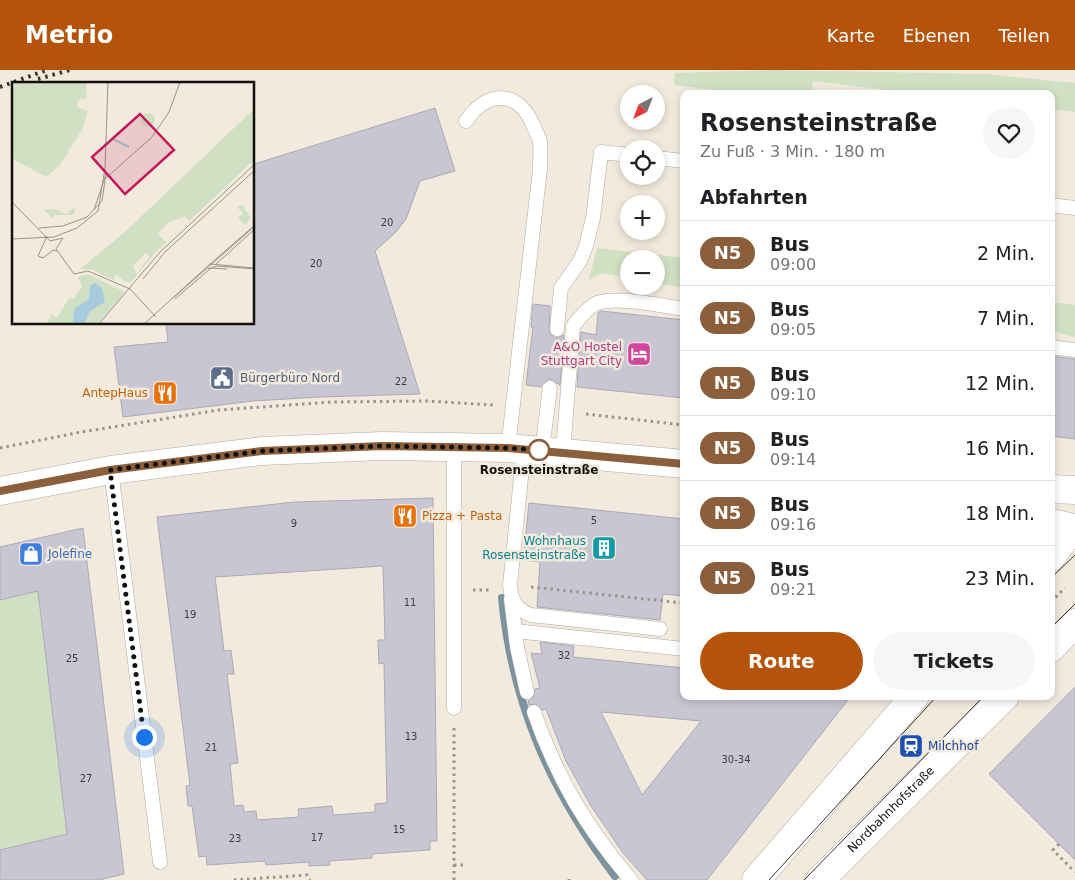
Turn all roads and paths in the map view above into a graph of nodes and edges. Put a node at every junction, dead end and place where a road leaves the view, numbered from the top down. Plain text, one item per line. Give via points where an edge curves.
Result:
1 (466, 121) dead end
2 (620, 154) edge
3 (665, 159) edge
4 (680, 161) edge
5 (1055, 206) edge
6 (1075, 208) edge
7 (680, 308) edge
8 (557, 329) dead end
9 (1055, 348) edge
10 (1075, 350) edge
11 (550, 388) dead end
12 (513, 406) junction
13 (566, 412) junction
14 (680, 425) edge
15 (454, 447) junction
16 (0, 448) edge
17 (534, 450) junction
18 (680, 464) edge
19 (110, 470) junction
20 (1055, 489) edge
21 (1075, 490) edge
22 (0, 491) edge
23 (1069, 526) edge
24 (1055, 550) edge
25 (1065, 588) dead end
26 (510, 590) junction
27 (1055, 598) edge
28 (680, 603) edge
29 (1075, 623) edge
30 (660, 629) dead end
31 (515, 631) junction
32 (1055, 644) edge
33 (680, 648) edge
34 (527, 692) dead end
35 (912, 700) edge
36 (1000, 700) edge
37 (454, 708) joint
38 (534, 712) dead end
39 (1059, 844) dead end
40 (160, 862) dead end
41 (454, 865) junction
42 (467, 865) dead end
43 (1075, 872) edge
44 (234, 880) edge
45 (310, 880) edge
46 (454, 880) edge
47 (631, 880) edge
48 (756, 880) edge
49 (820, 880) edge

1 - 12 lane via 484,101 511,99 523,108 540,141 540,169
2 - 8 lane via 601,152 593,218 586,246 580,261 558,283
3 - 4 lane
5 - 6 lane
7 - 13 lane via 613,300 585,311 573,326
9 - 10 lane
11 - 17 lane
12 - 16 path via 428,401 332,402 219,410
12 - 17 lane
13 - 14 path
13 - 17 lane
15 - 17 street
15 - 19 street via 262,451
15 - 37 lane
17 - 18 street
17 - 26 lane
19 - 22 street
19 - 40 lane
20 - 21 street
23 - 24 street
25 - 27 path
26 - 28 path
26 - 30 lane via 518,608 532,615
26 - 31 lane
29 - 32 street
31 - 33 lane
31 - 34 lane
35 - 48 street
36 - 49 street, Nordbahnhofstraße
37 - 41 path
38 - 47 lane via 577,809
39 - 43 path via 1053,850
41 - 42 path
41 - 46 path
44 - 45 path via 307,875

